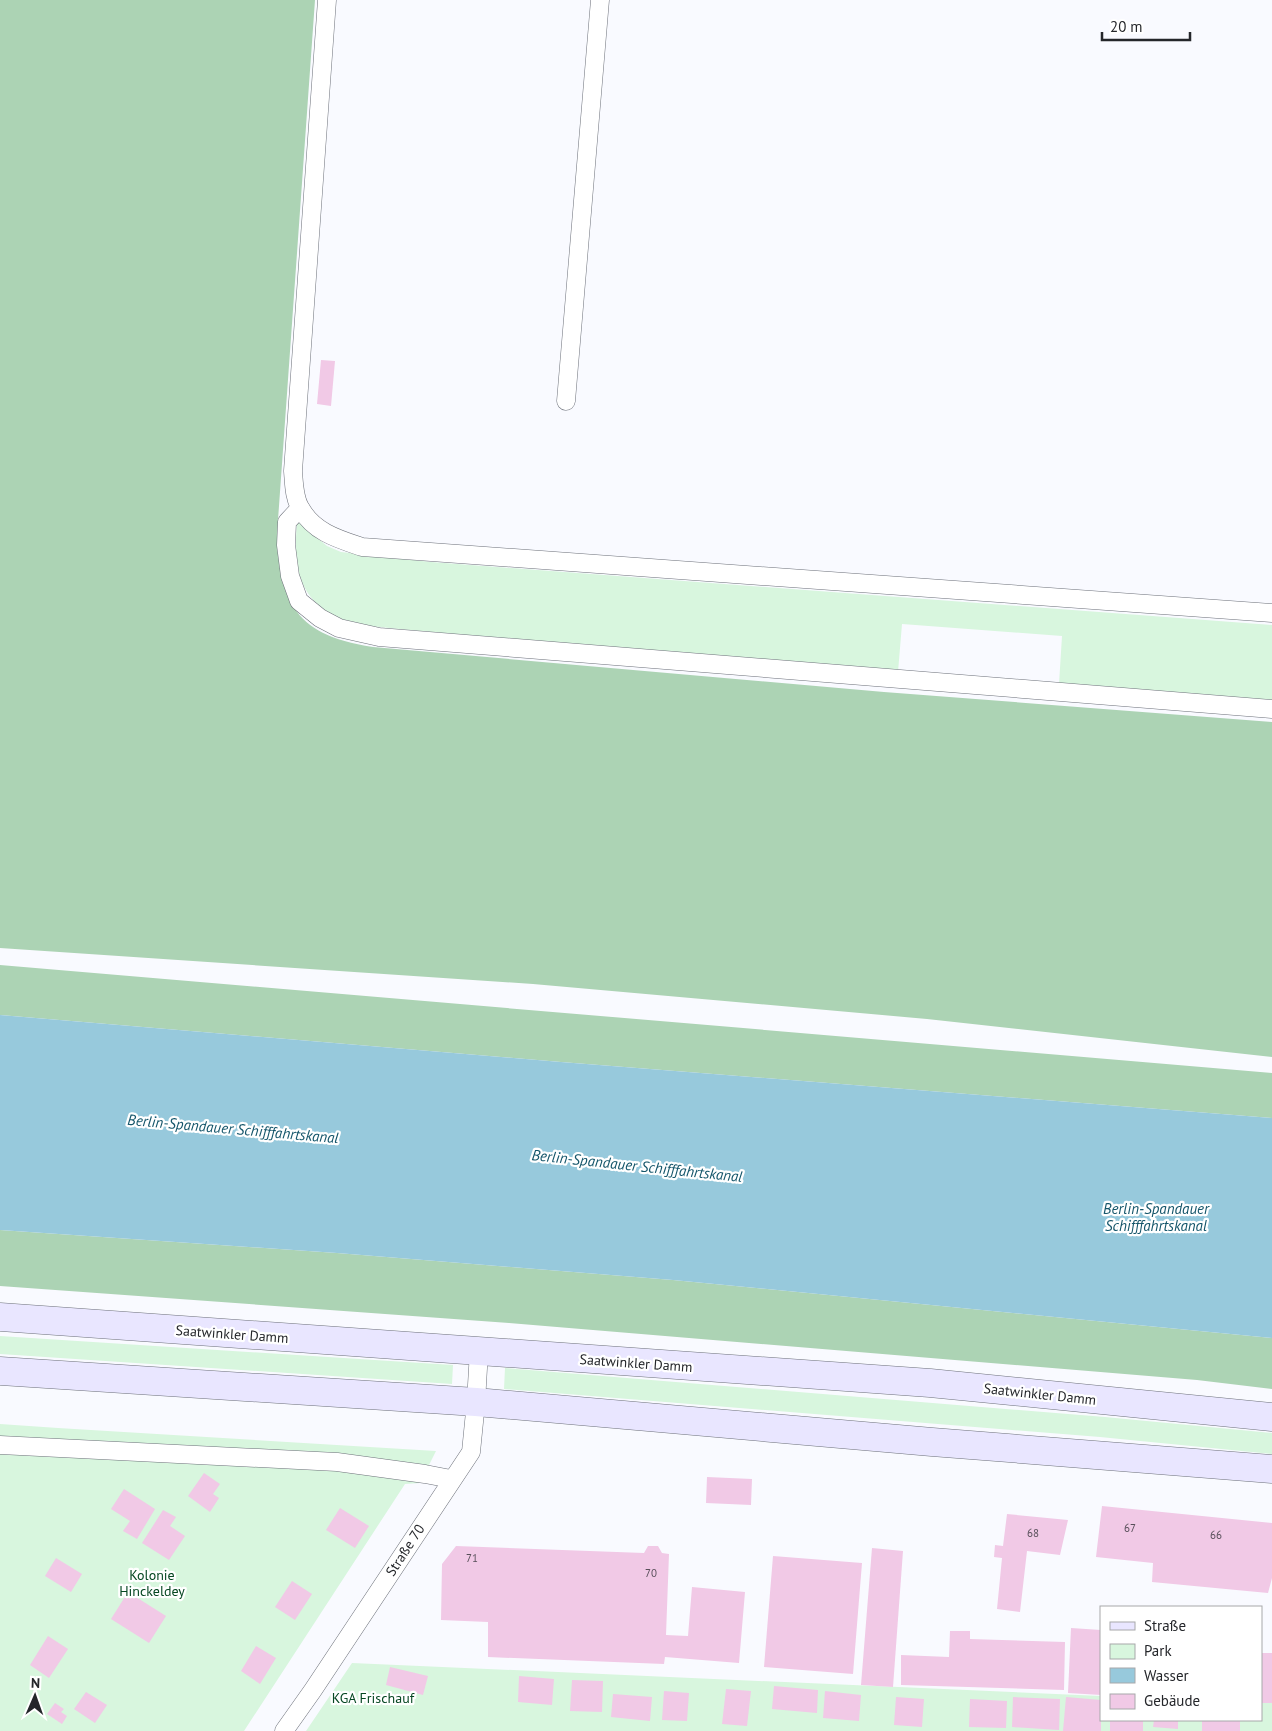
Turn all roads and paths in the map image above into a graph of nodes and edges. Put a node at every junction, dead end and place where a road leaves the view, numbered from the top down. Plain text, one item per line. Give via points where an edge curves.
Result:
1 (327, 0) edge
2 (600, 0) edge
3 (566, 401) dead end
4 (300, 508) junction
5 (1272, 613) edge
6 (1272, 709) edge
7 (0, 1318) edge
8 (479, 1351) junction
9 (0, 1371) edge
10 (476, 1402) junction
11 (1272, 1417) edge
12 (0, 1445) edge
13 (1272, 1469) edge
14 (452, 1479) junction
15 (284, 1731) edge

1 - 4 lane via 293,471
2 - 3 lane
4 - 5 lane via 313,525 334,538 362,547
4 - 6 lane via 287,522 286,545 290,576 299,601 339,628 379,637
7 - 8 main road, Saatwinkler Damm
8 - 10 lane, Straße 70
8 - 11 main road, Saatwinkler Damm via 930,1383
9 - 10 main road
10 - 13 main road
10 - 14 lane, Straße 70 via 471,1452
12 - 14 lane via 337,1462
14 - 15 lane, Straße 70

